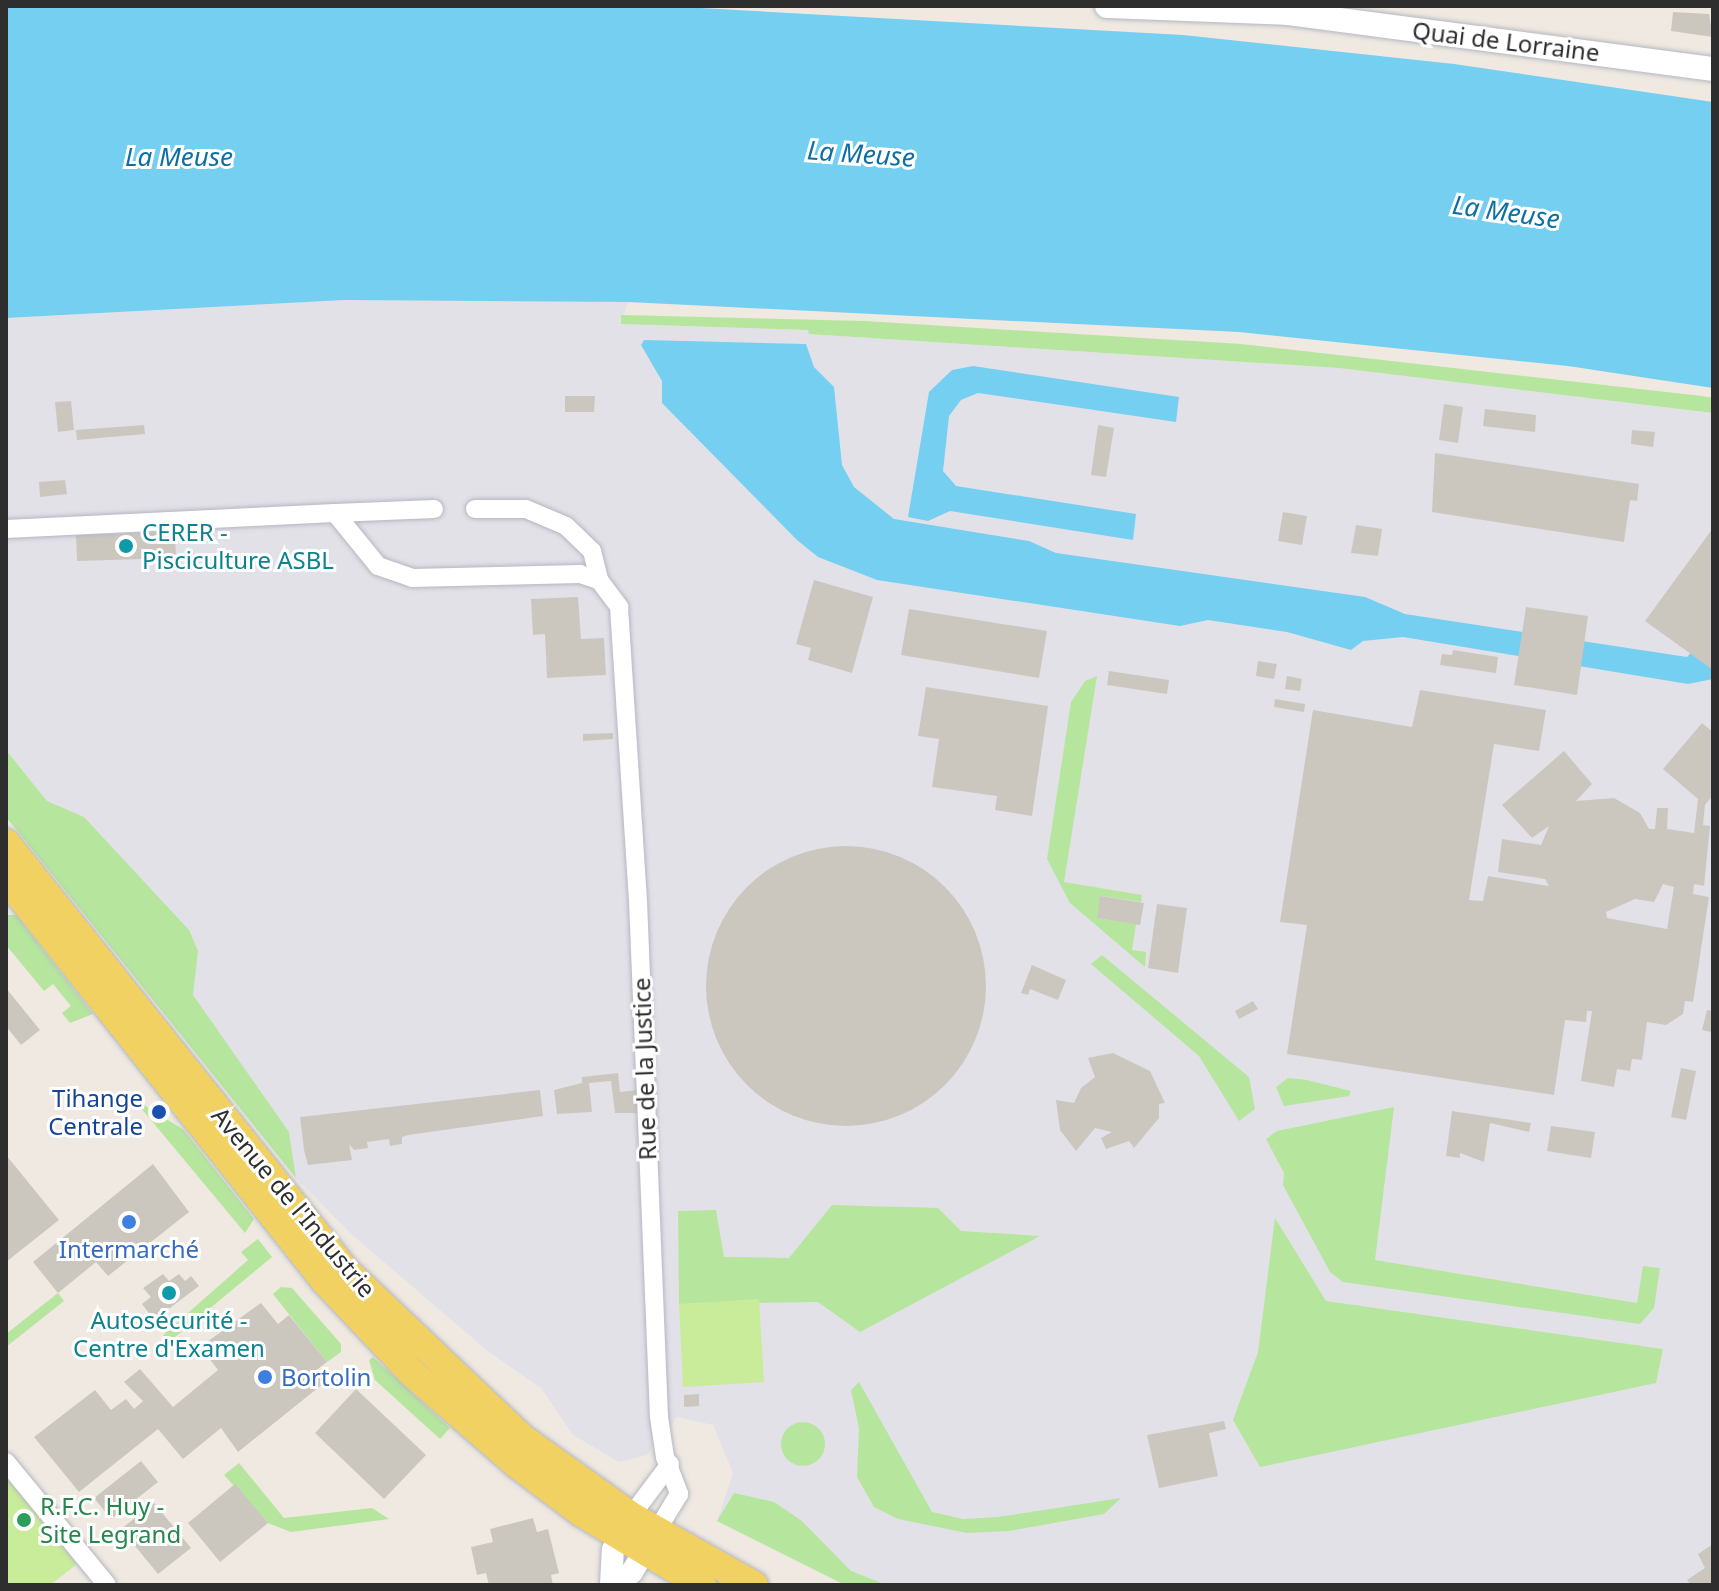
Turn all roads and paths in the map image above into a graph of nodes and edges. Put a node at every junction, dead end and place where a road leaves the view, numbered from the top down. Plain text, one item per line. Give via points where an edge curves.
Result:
1 (1107, 6) edge
2 (1285, 10) edge
3 (1713, 69) edge
4 (434, 509) dead end
5 (475, 509) dead end
6 (335, 513) junction
7 (6, 529) edge
8 (599, 580) junction
9 (6, 843) edge
10 (6, 878) edge
11 (6, 1462) edge
12 (670, 1464) junction
13 (625, 1526) junction
14 (646, 1550) junction
15 (107, 1585) edge
16 (614, 1585) edge
17 (702, 1585) edge
18 (754, 1585) edge

1 - 2 main road, Quai de Lorraine
2 - 3 main road, Quai de Lorraine
4 - 6 street
5 - 8 street, Rue de la Justice via 526,509 566,526 592,551
6 - 7 street
6 - 8 street via 378,566 412,578 580,574
8 - 12 street, Rue de la Justice via 619,607 623,635 659,1417
9 - 13 main road, Avenue de l'Industrie via 345,1270 522,1438
10 - 13 main road, Avenue de l'Industrie via 325,1281 412,1373 518,1465
11 - 15 street
12 - 13 street
12 - 14 street, Rue de la Justice via 679,1494
13 - 14 main road, Avenue de l'Industrie
13 - 16 street
14 - 16 street
14 - 17 main road, Avenue de l'Industrie
14 - 18 main road, Avenue de l'Industrie

